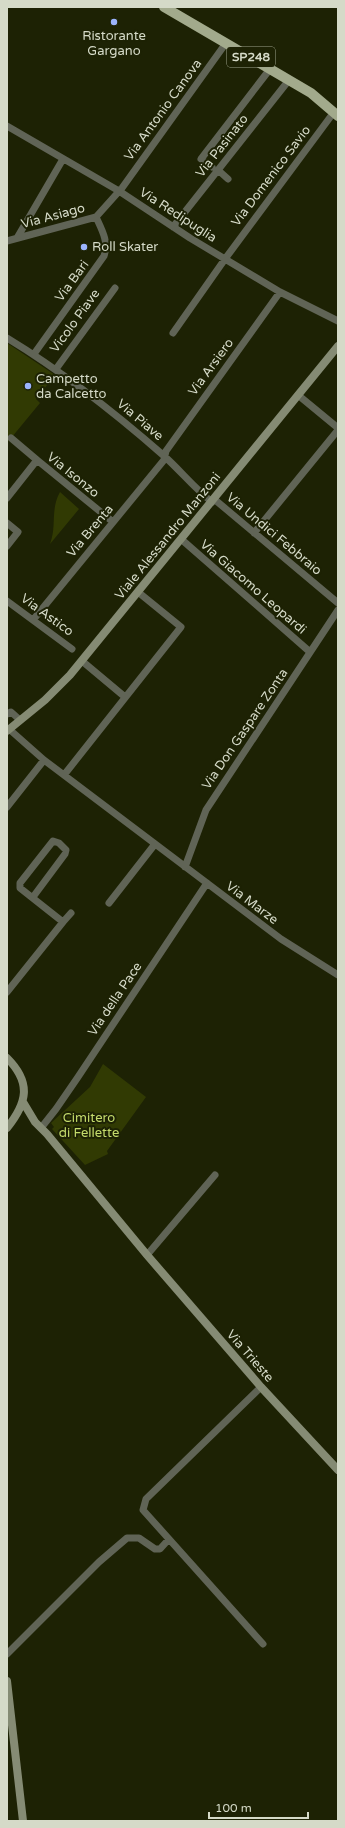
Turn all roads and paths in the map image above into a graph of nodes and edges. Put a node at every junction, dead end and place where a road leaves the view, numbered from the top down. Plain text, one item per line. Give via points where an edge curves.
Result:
1 (164, 7) edge
2 (226, 43) junction
3 (270, 69) junction
4 (289, 80) junction
5 (336, 114) edge
6 (7, 126) edge
7 (62, 159) junction
8 (215, 169) junction
9 (228, 179) dead end
10 (119, 191) junction
11 (96, 217) junction
12 (173, 227) junction
13 (17, 238) junction
14 (7, 241) edge
15 (225, 259) junction
16 (115, 288) dead end
17 (280, 292) junction
18 (338, 321) edge
19 (173, 333) dead end
20 (7, 338) edge
21 (338, 346) edge
22 (34, 354) junction
23 (56, 369) junction
24 (298, 395) junction
25 (338, 429) edge
26 (11, 438) dead end
27 (165, 456) junction
28 (37, 460) junction
29 (7, 498) edge
30 (213, 500) junction
31 (113, 522) junction
32 (7, 523) edge
33 (254, 533) junction
34 (181, 539) junction
35 (7, 546) edge
36 (138, 592) junction
37 (7, 601) edge
38 (338, 602) edge
39 (338, 610) edge
40 (33, 620) junction
41 (72, 649) dead end
42 (310, 652) junction
43 (82, 661) junction
44 (125, 697) junction
45 (7, 714) edge
46 (20, 720) junction
47 (8, 730) edge
48 (44, 760) junction
49 (64, 775) junction
50 (7, 807) edge
51 (156, 844) junction
52 (185, 867) junction
53 (207, 883) junction
54 (33, 897) junction
55 (109, 902) dead end
56 (71, 913) dead end
57 (63, 922) junction
58 (338, 975) edge
59 (7, 992) edge
60 (7, 1058) edge
61 (23, 1102) junction
62 (17, 1116) junction
63 (38, 1125) junction
64 (7, 1128) edge
65 (215, 1175) dead end
66 (147, 1255) junction
67 (261, 1387) junction
68 (338, 1470) edge
69 (169, 1539) junction
70 (263, 1644) dead end
71 (7, 1654) edge
72 (7, 1681) edge
73 (23, 1821) edge

1 - 2 main road, SP248
2 - 3 main road, SP248
2 - 10 street, Via Antonio Canova
3 - 4 main road, SP248
3 - 8 street via 201,159
4 - 5 main road, SP248 via 311,93
4 - 8 street, Via Pasinato
5 - 15 street, Via Domenico Savio
6 - 7 street, Via Redipuglia
7 - 10 street, Via Redipuglia
7 - 13 street
8 - 9 street
8 - 12 street, Via Pasinato
10 - 11 street, Via Asiago
10 - 12 street, Via Redipuglia
11 - 13 street, Via Asiago
11 - 22 street, Via Bari via 106,241 104,256
12 - 15 street, Via Redipuglia
13 - 14 street, Via Asiago
15 - 17 street, Via Redipuglia
15 - 19 street, Via Domenico Savio
16 - 23 street, Vicolo Piave
17 - 18 street, Via Redipuglia
17 - 27 street, Via Arsiero via 166,451
20 - 22 street, Via Piave
21 - 24 street, Viale Alessandro Manzoni
22 - 23 street, Via Piave
23 - 27 street, Via Piave
24 - 25 street
24 - 30 street, Viale Alessandro Manzoni
25 - 33 street
26 - 28 street, Via Isonzo
27 - 30 street, Via Piave
27 - 31 street, Via Brenta
28 - 29 street, Via Isonzo
28 - 31 street, Via Isonzo
30 - 33 street, Via Undici Febbraio
30 - 34 street, Viale Alessandro Manzoni
31 - 40 street, Via Brenta
32 - 35 street via 18,532
33 - 38 street, Via Undici Febbraio
34 - 36 street, Viale Alessandro Manzoni
34 - 42 street, Via Giacomo Leopardi
36 - 43 street, Viale Alessandro Manzoni
36 - 44 street via 181,627
37 - 40 street, Via Astico
39 - 42 street, Via Don Gaspare Zonta
40 - 41 street, Via Astico
42 - 52 street, Via Don Gaspare Zonta via 206,810
43 - 44 street
43 - 46 street, Viale Alessandro Manzoni via 58,687
44 - 49 street
45 - 46 street via 11,712
46 - 47 street, Viale Alessandro Manzoni
47 - 48 street, Via Marze
48 - 49 street, Via Marze
48 - 50 street
49 - 51 street, Via Marze
51 - 52 street, Via Marze
51 - 55 street
52 - 53 street, Via Marze
53 - 58 street, Via Marze via 281,939
53 - 63 street, Via della Pace via 56,1109
54 - 54 street via 65,854 66,850 59,843 53,841 20,883 20,888
54 - 57 street
56 - 57 street
57 - 59 street
60 - 61 street via 19,1072 24,1089
61 - 62 street
61 - 63 street, Via Trieste
62 - 63 street
62 - 64 street
63 - 66 street, Via Trieste
65 - 66 street
66 - 67 street, Via Trieste
67 - 68 street, Via Trieste
67 - 69 street via 146,1499 143,1510
69 - 70 street
69 - 71 street via 160,1549 155,1549 139,1538 127,1538 99,1562
72 - 73 street

